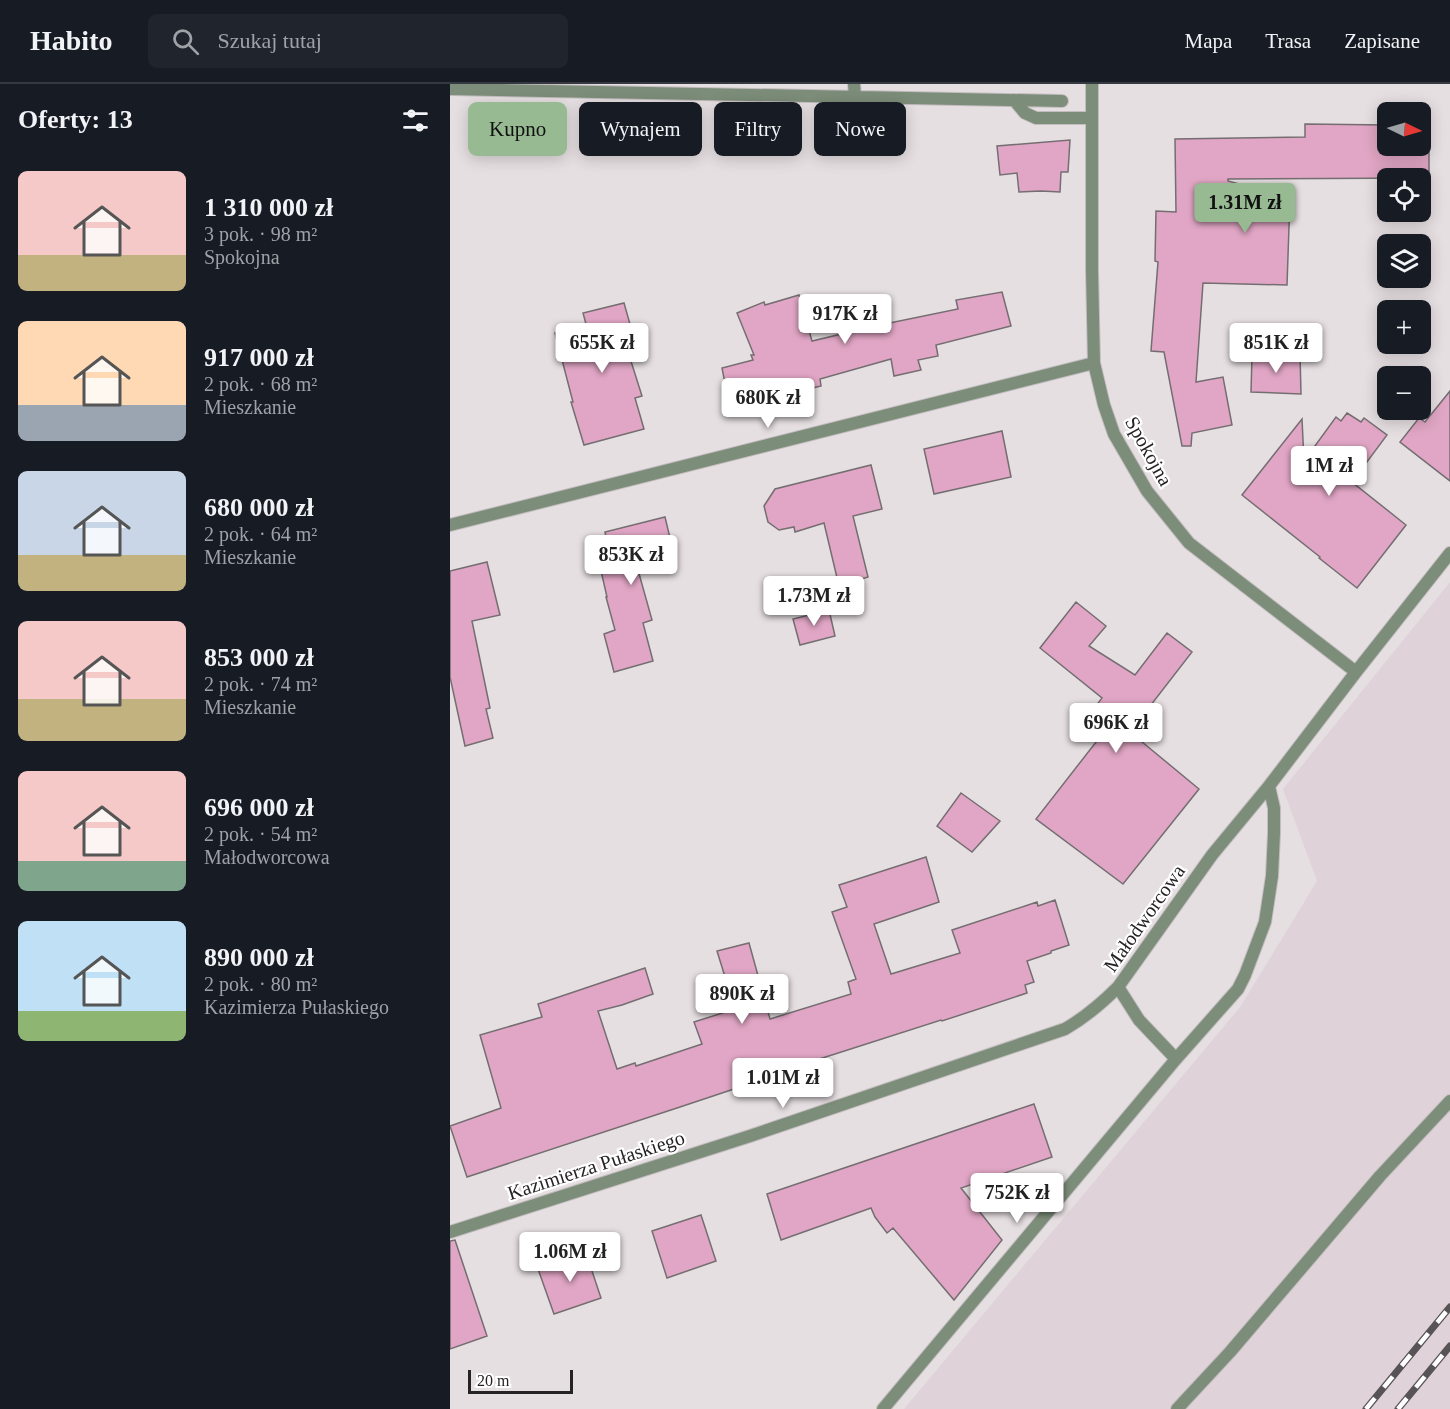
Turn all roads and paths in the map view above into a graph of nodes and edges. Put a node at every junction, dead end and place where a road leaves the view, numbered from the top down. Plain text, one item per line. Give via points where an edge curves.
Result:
1 (1092, 84) edge
2 (450, 89) edge
3 (854, 90) edge
4 (1014, 100) junction
5 (1062, 101) dead end
6 (1092, 118) junction
7 (1094, 363) junction
8 (450, 525) edge
9 (1450, 553) edge
10 (1356, 672) junction
11 (1269, 786) junction
12 (1118, 987) junction
13 (1176, 1059) junction
14 (1450, 1101) edge
15 (450, 1232) edge
16 (883, 1409) edge
17 (1177, 1409) edge

1 - 6 street, Spokojna
2 - 3 street
3 - 4 street
4 - 5 street
4 - 6 street via 1025,113 1036,118
6 - 7 street, Spokojna
7 - 8 street
7 - 10 street, Spokojna via 1114,434 1147,492 1189,543
9 - 10 street, Małodworcowa
10 - 11 street, Małodworcowa
11 - 12 street, Małodworcowa via 1212,855
11 - 13 street via 1274,833 1265,922 1238,989
12 - 13 street, Małodworcowa via 1139,1020
12 - 15 street, Kazimierza Pułaskiego via 1065,1029
13 - 16 street
14 - 17 street

